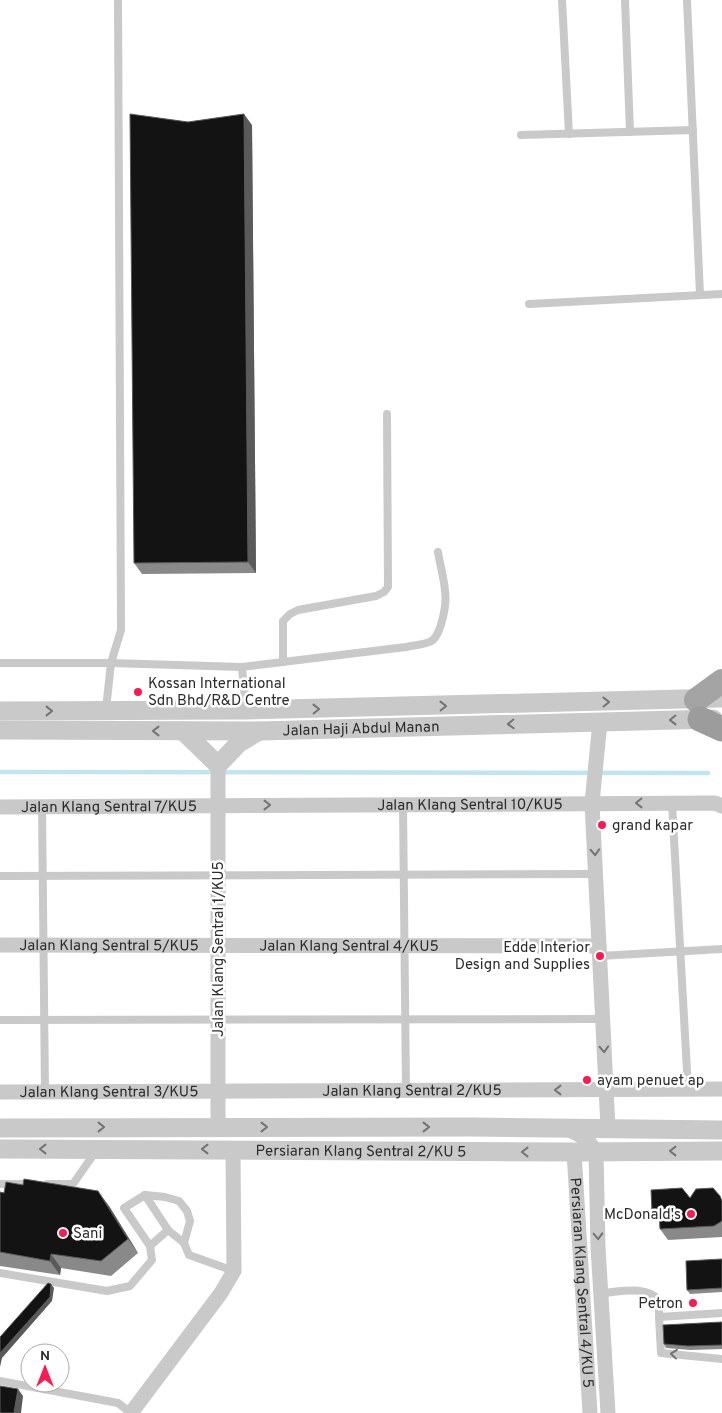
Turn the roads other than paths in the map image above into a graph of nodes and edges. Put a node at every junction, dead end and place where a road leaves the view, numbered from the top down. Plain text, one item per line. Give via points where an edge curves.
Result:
1 (118, 0) edge
2 (562, 0) edge
3 (625, 0) edge
4 (687, 0) edge
5 (693, 130) junction
6 (630, 132) junction
7 (569, 134) junction
8 (521, 135) dead end
9 (722, 294) edge
10 (700, 295) junction
11 (529, 304) dead end
12 (387, 414) dead end
13 (438, 552) dead end
14 (0, 662) edge
15 (111, 662) junction
16 (282, 662) junction
17 (242, 667) junction
18 (722, 681) edge
19 (722, 698) edge
20 (246, 710) junction
21 (0, 711) edge
22 (105, 711) junction
23 (710, 716) edge
24 (600, 722) junction
25 (0, 730) edge
26 (183, 731) junction
27 (260, 731) junction
28 (218, 765) junction
29 (592, 803) junction
30 (672, 803) junction
31 (403, 804) junction
32 (218, 806) junction
33 (722, 806) edge
34 (0, 807) edge
35 (42, 807) junction
36 (404, 874) junction
37 (596, 874) junction
38 (218, 875) junction
39 (0, 876) edge
40 (43, 876) junction
41 (0, 945) edge
42 (44, 945) junction
43 (217, 945) junction
44 (405, 946) junction
45 (722, 949) edge
46 (600, 951) junction
47 (680, 952) junction
48 (217, 1019) junction
49 (405, 1019) junction
50 (603, 1019) junction
51 (0, 1020) edge
52 (45, 1020) junction
53 (688, 1089) junction
54 (722, 1089) edge
55 (606, 1090) junction
56 (406, 1091) junction
57 (0, 1092) edge
58 (45, 1092) junction
59 (218, 1092) junction
60 (218, 1127) junction
61 (472, 1127) junction
62 (0, 1128) edge
63 (564, 1128) junction
64 (608, 1128) junction
65 (722, 1130) edge
66 (0, 1149) edge
67 (97, 1149) junction
68 (234, 1150) junction
69 (722, 1151) edge
70 (471, 1152) junction
71 (574, 1152) junction
72 (596, 1152) junction
73 (0, 1184) edge
74 (145, 1195) junction
75 (168, 1230) junction
76 (184, 1242) junction
77 (150, 1246) junction
78 (234, 1271) junction
79 (0, 1273) edge
80 (601, 1293) junction
81 (722, 1312) edge
82 (659, 1317) junction
83 (722, 1359) edge
84 (587, 1373) junction
85 (605, 1373) junction
86 (0, 1381) edge
87 (132, 1411) edge
88 (590, 1413) edge
89 (608, 1413) edge

1 - 15 lane via 121,630
2 - 7 lane
3 - 6 lane
4 - 5 lane
5 - 6 lane
5 - 10 lane
6 - 7 lane
7 - 8 lane
9 - 10 lane
10 - 11 lane
12 - 16 lane via 388,587 376,596 290,614 283,620
13 - 16 lane via 446,591 445,609 432,640 406,647
14 - 15 lane
15 - 17 lane
15 - 22 lane
16 - 17 lane
17 - 20 lane
18 - 23 main road
19 - 23 street, Jalan Haji Abdul Manan
20 - 22 street, Jalan Haji Abdul Manan
20 -> 23 street, Jalan Haji Abdul Manan
21 -> 22 street, Jalan Haji Abdul Manan
23 -> 24 street, Jalan Haji Abdul Manan
24 -> 27 street, Jalan Haji Abdul Manan
24 - 29 street
26 -> 25 street, Jalan Haji Abdul Manan
26 - 27 street, Jalan Haji Abdul Manan
26 - 28 street
27 - 28 street via 239,743
28 - 32 street, Jalan Klang Sentral 1/KU5
30 -> 29 street, Jalan Klang Sentral 10/KU5
29 - 31 street, Jalan Klang Sentral 10/KU5
29 -> 37 street
30 - 33 street, Jalan Klang Sentral 10/KU5 via 715,803
30 - 47 lane
32 -> 31 street, Jalan Klang Sentral 10/KU5
31 - 36 lane
32 - 35 street, Jalan Klang Sentral 7/KU5
32 - 38 street, Jalan Klang Sentral 1/KU5
34 - 35 street, Jalan Klang Sentral 7/KU5
35 - 40 lane
36 - 37 lane
36 - 38 lane
36 - 44 lane
37 - 46 street
38 - 40 lane
38 - 43 street, Jalan Klang Sentral 1/KU5
39 - 40 lane
40 - 42 lane
41 - 42 street, Jalan Klang Sentral 5/KU5
42 - 43 street, Jalan Klang Sentral 5/KU5
42 - 52 lane
43 - 44 street, Jalan Klang Sentral 4/KU5
43 - 48 street, Jalan Klang Sentral 1/KU5
44 - 46 street, Jalan Klang Sentral 4/KU5
44 - 49 lane
45 - 47 lane
46 - 47 lane
46 - 50 street
47 - 53 lane
48 - 49 lane
48 - 52 lane
48 - 59 street, Jalan Klang Sentral 1/KU5
49 - 50 lane
49 - 56 lane
50 -> 55 street
51 - 52 lane
52 - 58 lane
53 - 54 street
53 - 55 street
55 -> 56 street, Jalan Klang Sentral 2/KU5
55 - 64 street
56 - 59 street, Jalan Klang Sentral 2/KU5
57 - 58 street, Jalan Klang Sentral 3/KU5
58 - 59 street, Jalan Klang Sentral 3/KU5
59 - 60 street, Jalan Klang Sentral 1/KU5
60 -> 61 street, Persiaran Klang Sentral 2/KU 5
62 -> 60 street, Persiaran Klang Sentral 2/KU 5
61 - 63 street, Persiaran Klang Sentral 2/KU 5
61 - 70 street
63 - 64 street, Persiaran Klang Sentral 2/KU 5
63 - 72 street via 592,1144
64 - 65 street, Persiaran Klang Sentral 2/KU 5
67 -> 66 street, Persiaran Klang Sentral 2/KU 5
68 -> 67 street, Persiaran Klang Sentral 2/KU 5
67 - 73 lane via 72,1184
68 - 70 street, Persiaran Klang Sentral 2/KU 5
68 - 78 street
69 -> 72 street, Persiaran Klang Sentral 2/KU 5
71 -> 70 street, Persiaran Klang Sentral 2/KU 5
71 - 72 street, Persiaran Klang Sentral 2/KU 5
71 - 84 street, Persiaran Klang Sentral 4/KU 5
72 -> 80 street, Persiaran Klang Sentral 4/KU 5
74 - 75 lane
74 - 76 lane via 179,1201 190,1221
74 - 77 lane via 124,1208
75 - 76 lane
75 - 77 lane
76 - 78 lane via 189,1255
77 - 79 lane via 152,1260 130,1286 107,1291
78 - 87 street
80 - 82 lane via 639,1291 655,1295 659,1300
80 - 85 street, Persiaran Klang Sentral 4/KU 5
81 - 82 lane
83 -> 82 lane via 661,1353
84 - 85 street
84 - 88 street, Persiaran Klang Sentral 4/KU 5
85 - 89 street, Persiaran Klang Sentral 4/KU 5
86 - 87 lane via 118,1403

